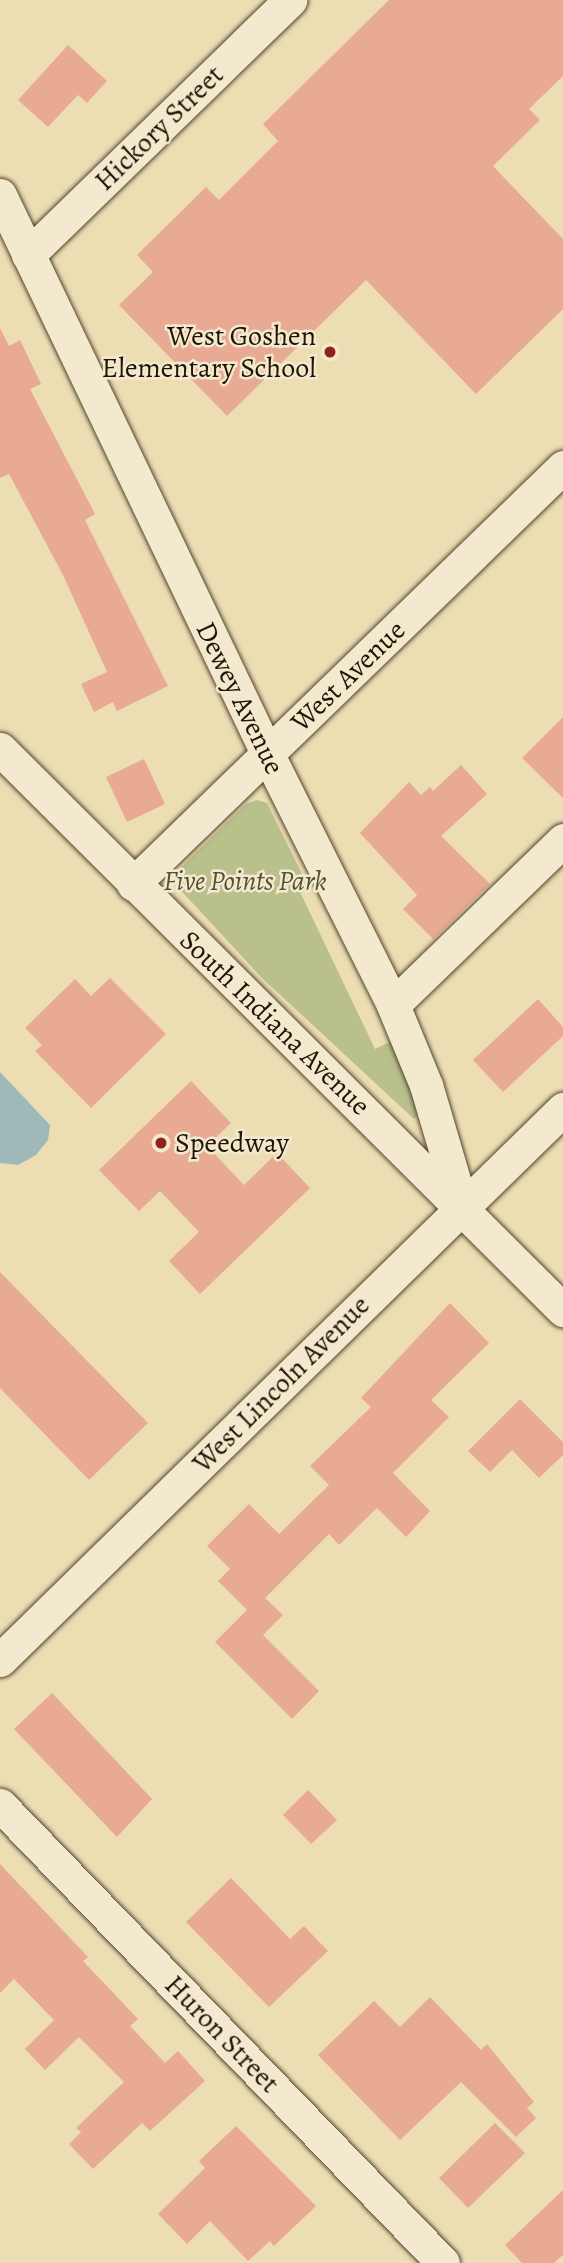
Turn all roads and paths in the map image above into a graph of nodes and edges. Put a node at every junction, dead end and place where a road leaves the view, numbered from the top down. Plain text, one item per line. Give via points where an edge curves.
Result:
1 (290, 0) edge
2 (0, 195) edge
3 (28, 255) junction
4 (563, 467) edge
5 (0, 749) edge
6 (267, 753) junction
7 (563, 840) edge
8 (132, 884) junction
9 (393, 1005) junction
10 (563, 1109) edge
11 (463, 1207) junction
12 (563, 1310) edge
13 (0, 1660) edge
14 (0, 1805) edge
15 (443, 2263) edge

1 - 3 street, Hickory Street
2 - 3 street, Dewey Avenue
3 - 6 street, Dewey Avenue
4 - 6 street, West Avenue
5 - 8 street, South Indiana Avenue
6 - 8 street, West Avenue
6 - 9 street, Dewey Avenue
7 - 9 street
8 - 11 street, South Indiana Avenue
9 - 11 street, Dewey Avenue via 426,1085
10 - 11 street, West Lincoln Avenue
11 - 12 street, South Indiana Avenue
11 - 13 street, West Lincoln Avenue
14 - 15 street, Huron Street

